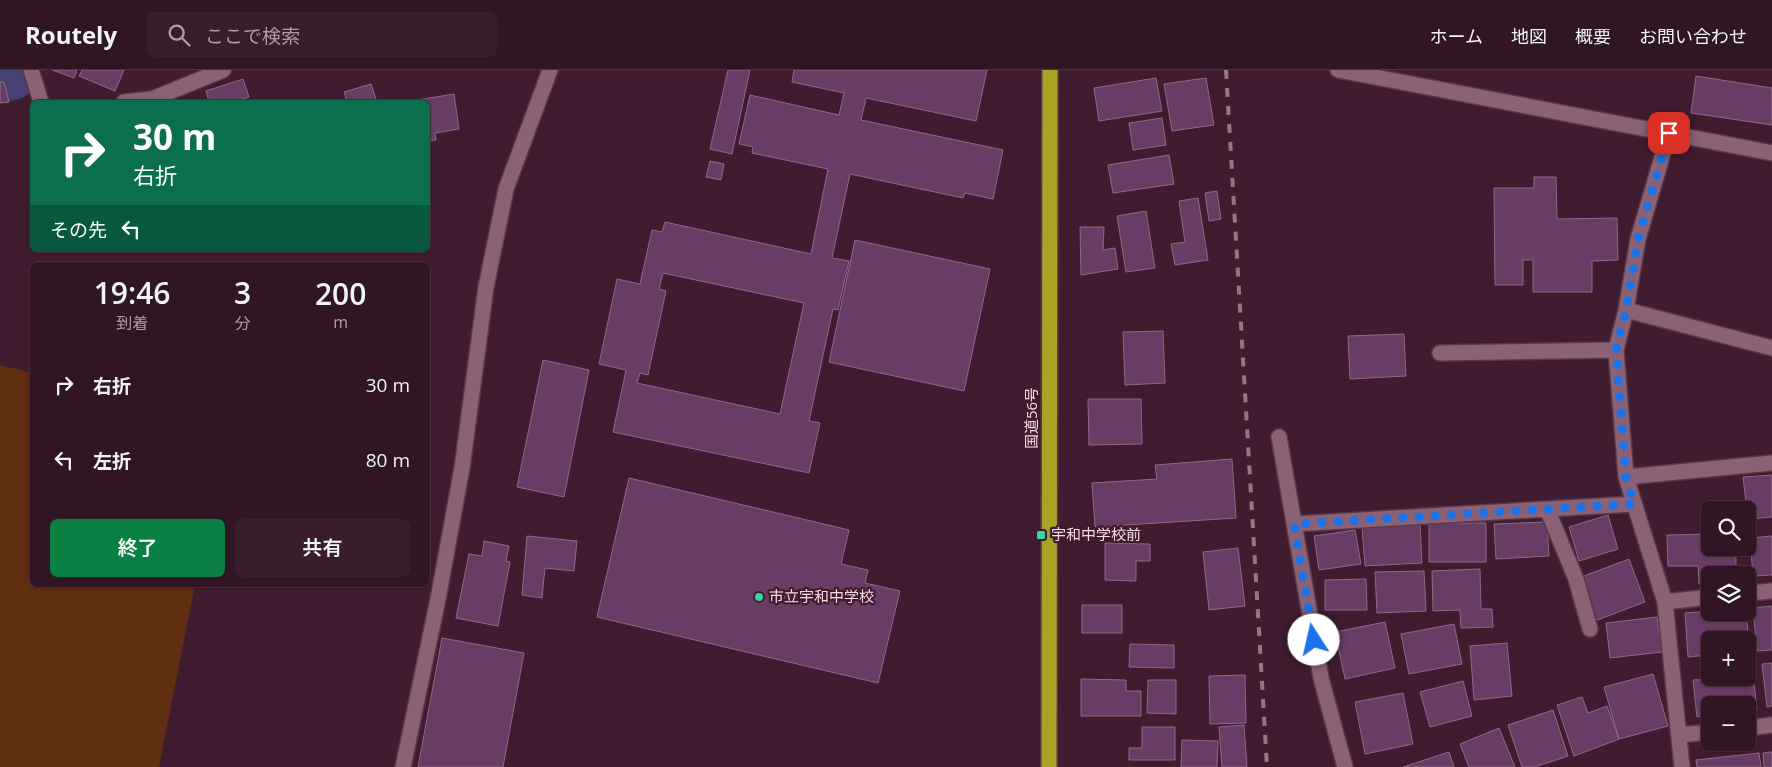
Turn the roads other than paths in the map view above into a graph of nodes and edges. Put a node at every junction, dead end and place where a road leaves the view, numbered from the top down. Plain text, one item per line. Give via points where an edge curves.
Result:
1 (31, 70) edge
2 (223, 70) edge
3 (550, 70) edge
4 (1050, 70) edge
5 (1338, 70) edge
6 (40, 100) edge
7 (138, 100) edge
8 (1669, 133) junction
9 (1772, 153) edge
10 (1626, 310) junction
11 (1772, 348) edge
12 (1616, 350) junction
13 (1440, 353) dead end
14 (1279, 437) dead end
15 (1772, 463) edge
16 (1626, 477) junction
17 (1634, 504) junction
18 (1547, 509) junction
19 (1294, 524) junction
20 (1772, 591) edge
21 (1756, 592) edge
22 (1701, 598) edge
23 (1665, 602) junction
24 (1590, 629) dead end
25 (1772, 725) edge
26 (1756, 727) edge
27 (1701, 733) edge
28 (1680, 735) junction
29 (403, 767) edge
30 (1048, 767) edge
31 (1345, 767) edge
32 (1682, 767) edge

1 - 6 street
2 - 7 street via 152,98
3 - 29 street via 506,189 486,287 458,487
4 - 30 highway, 国道56号
5 - 8 street
8 - 9 street
8 - 10 street via 1638,239
10 - 11 street
10 - 12 street
12 - 13 street
12 - 16 street
14 - 19 street
15 - 16 street
16 - 17 street
17 - 18 street
17 - 23 street
18 - 19 street
18 - 24 street via 1576,579
19 - 31 street via 1321,678
20 - 21 street
22 - 23 street
23 - 28 street
25 - 26 street
27 - 28 street
28 - 32 street

